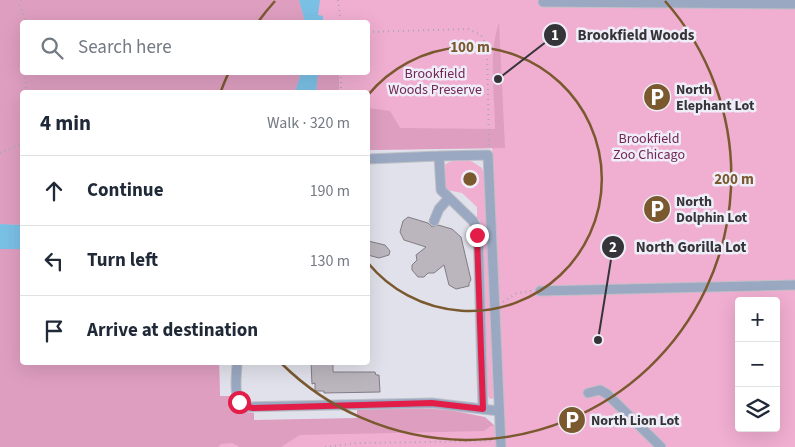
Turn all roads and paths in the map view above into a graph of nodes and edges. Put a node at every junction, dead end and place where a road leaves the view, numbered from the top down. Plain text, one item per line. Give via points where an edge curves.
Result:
1 (21, 0) edge
2 (338, 0) edge
3 (543, 2) dead end
4 (795, 4) edge
5 (25, 20) edge
6 (341, 20) edge
7 (370, 32) edge
8 (25, 75) edge
9 (341, 75) edge
10 (26, 90) edge
11 (341, 90) edge
12 (20, 145) edge
13 (0, 153) edge
14 (488, 155) junction
15 (439, 156) junction
16 (370, 159) edge
17 (448, 199) junction
18 (434, 221) dead end
19 (795, 285) edge
20 (540, 291) joint
21 (495, 309) junction
22 (236, 365) edge
23 (588, 393) dead end
24 (483, 409) junction
25 (499, 410) junction
26 (501, 444) edge
27 (325, 447) edge
28 (661, 447) edge

1 - 5 path via 19,4
2 - 6 path
3 - 4 street
7 - 14 path via 468,29 481,35 486,41 488,59
8 - 10 path
9 - 11 path
12 - 13 path
14 - 15 street
14 - 21 street
15 - 16 street
15 - 17 street via 440,190
17 - 18 street
17 - 24 street via 473,221 478,230
19 - 20 street
20 - 21 path via 517,293
21 - 25 street
22 - 24 street via 238,398 248,407 432,403
23 - 28 street via 600,390 607,394
24 - 25 street
25 - 26 street
26 - 27 path via 358,442

